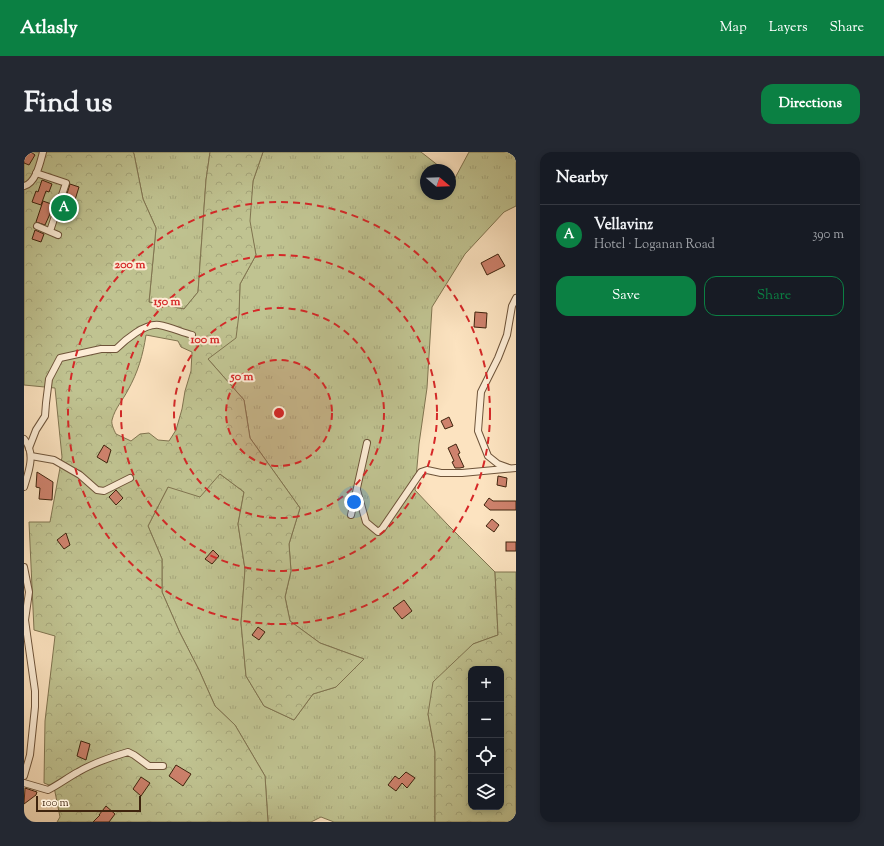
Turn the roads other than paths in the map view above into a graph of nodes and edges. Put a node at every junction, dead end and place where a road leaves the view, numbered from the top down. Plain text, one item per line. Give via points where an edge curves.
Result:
1 (43, 152) edge
2 (36, 173) junction
3 (24, 186) edge
4 (37, 226) dead end
5 (50, 231) junction
6 (58, 235) dead end
7 (516, 298) edge
8 (192, 336) dead end
9 (24, 439) edge
10 (367, 443) dead end
11 (29, 448) junction
12 (31, 456) junction
13 (514, 469) edge
14 (130, 478) dead end
15 (24, 487) edge
16 (357, 490) junction
17 (352, 516) dead end
18 (24, 567) edge
19 (163, 766) dead end
20 (24, 776) edge
21 (24, 783) edge

1 - 2 street
2 - 3 street via 32,181
2 - 5 street via 66,183
4 - 5 street
5 - 6 street
7 - 13 street via 507,335 481,392 478,431 488,456 498,464
8 - 11 street via 157,325 148,326 129,337 116,349 101,349 60,358 49,379 45,416
9 - 11 street
10 - 16 street
11 - 12 street
12 - 14 street via 54,460 80,475 98,490 104,491
12 - 15 street
13 - 16 street via 462,473 428,470 421,472 378,532 366,522
16 - 17 street
18 - 20 street via 29,592 25,620 35,691 30,755
19 - 21 street via 149,766 128,752 105,759 48,790

